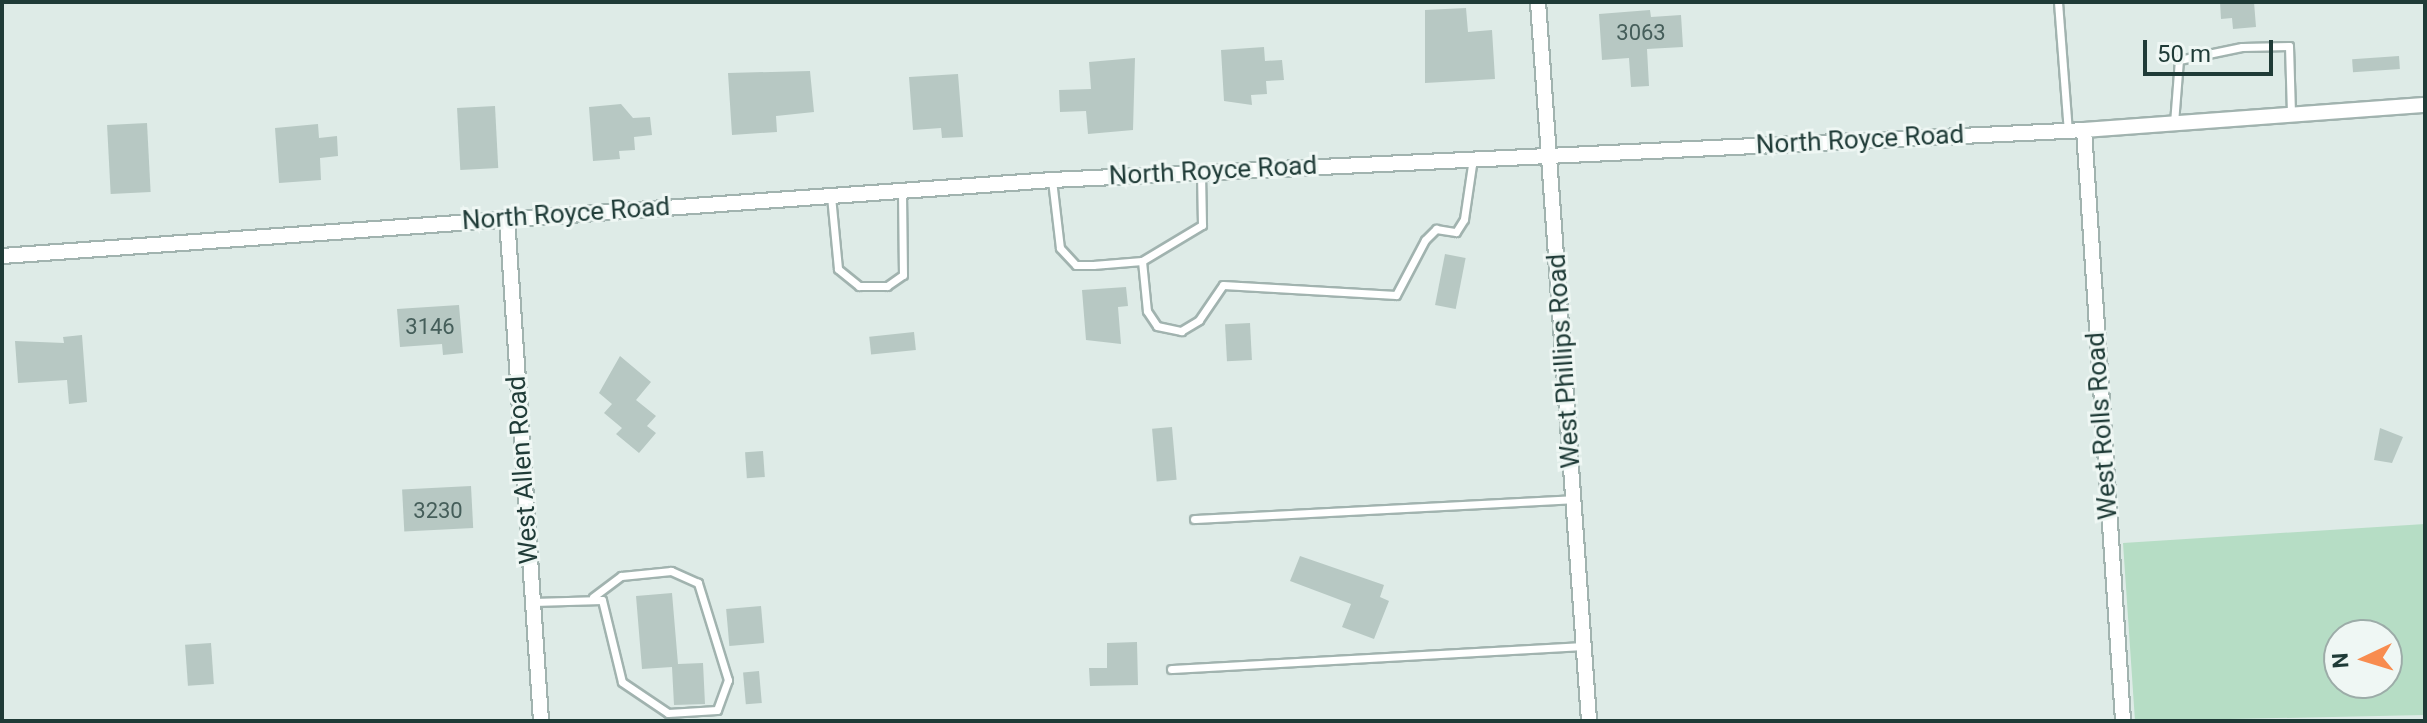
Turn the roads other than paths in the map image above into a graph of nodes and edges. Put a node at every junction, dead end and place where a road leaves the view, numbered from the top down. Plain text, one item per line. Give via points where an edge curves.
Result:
1 (1538, 2) edge
2 (2058, 2) edge
3 (2425, 105) edge
4 (2291, 114) junction
5 (2174, 123) junction
6 (2084, 130) junction
7 (2068, 131) junction
8 (1550, 154) junction
9 (1474, 156) junction
10 (1201, 172) junction
11 (1052, 180) junction
12 (902, 191) junction
13 (831, 196) junction
14 (507, 218) junction
15 (2, 256) edge
16 (1142, 261) junction
17 (1573, 499) junction
18 (1194, 519) dead end
19 (593, 597) junction
20 (533, 602) junction
21 (1584, 646) junction
22 (1171, 669) dead end
23 (541, 721) edge
24 (1589, 721) edge
25 (2123, 721) edge

1 - 8 street, West Phillips Road
2 - 7 lane
3 - 4 street, North Royce Road
4 - 5 street, North Royce Road
4 - 5 lane via 2289,46 2242,47 2179,60
5 - 6 street, North Royce Road
6 - 7 street, North Royce Road
6 - 25 street, West Rolls Road
7 - 8 street, North Royce Road
8 - 9 street, North Royce Road
8 - 17 street, West Phillips Road
9 - 10 street, North Royce Road
9 - 16 lane via 1464,219 1456,232 1436,229 1425,240 1396,295 1223,285 1199,320 1181,331 1157,326 1147,311
10 - 11 street, North Royce Road
10 - 16 lane via 1202,225
11 - 12 street, North Royce Road
11 - 16 lane via 1060,248 1076,265
12 - 13 street, North Royce Road
12 - 13 lane via 903,275 887,286 859,286 838,269
13 - 14 street, North Royce Road
14 - 15 street, North Royce Road
14 - 20 street, West Allen Road
17 - 18 lane
17 - 21 street, West Phillips Road
19 - 19 lane via 608,609 622,682 668,713 717,710 728,680 698,583 671,571 621,576
19 - 20 lane
20 - 23 street, West Allen Road
21 - 22 lane
21 - 24 street, West Phillips Road

